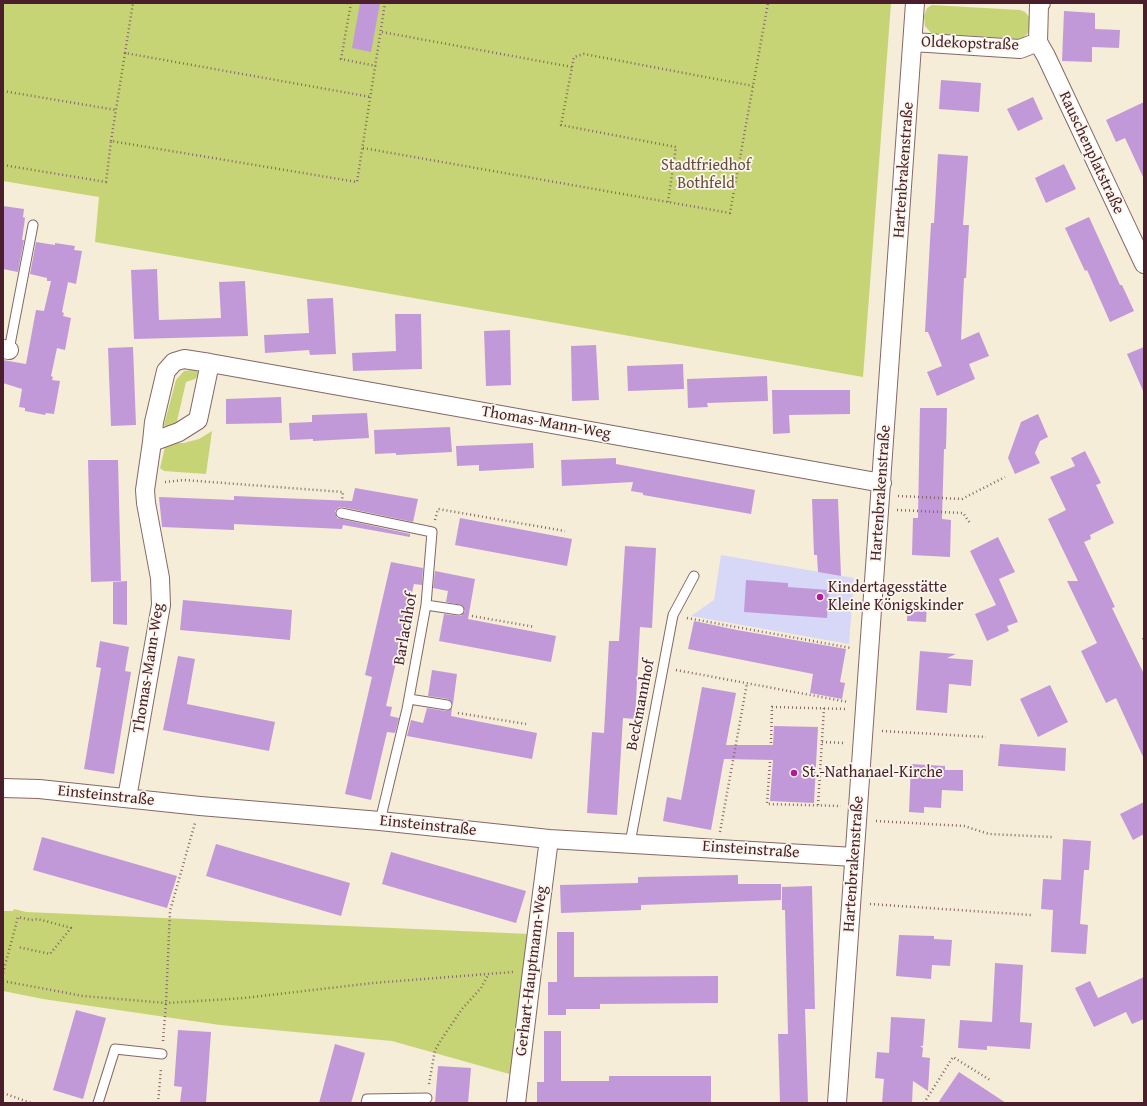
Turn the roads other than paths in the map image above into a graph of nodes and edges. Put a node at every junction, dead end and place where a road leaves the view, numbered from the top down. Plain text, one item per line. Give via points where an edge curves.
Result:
1 (915, 3) edge
2 (1037, 4) edge
3 (913, 42) junction
4 (1038, 42) junction
5 (33, 225) dead end
6 (1144, 264) edge
7 (6, 350) edge
8 (210, 363) junction
9 (152, 442) junction
10 (881, 496) junction
11 (340, 513) road end
12 (694, 576) dead end
13 (426, 605) junction
14 (459, 610) road end
15 (408, 699) junction
16 (447, 705) road end
17 (3, 788) edge
18 (127, 798) junction
19 (380, 821) junction
20 (550, 839) junction
21 (630, 843) junction
22 (854, 857) junction
23 (162, 1054) dead end
24 (427, 1098) road end
25 (98, 1103) edge
26 (366, 1103) edge
27 (516, 1103) edge
28 (838, 1103) edge

1 - 3 street, Hartenbrakenstraße
2 - 4 street, Oldekopstraße
3 - 4 street, Oldekopstraße via 1020,49
3 - 10 street, Hartenbrakenstraße
4 - 6 street, Rauschenplatstraße
5 - 7 lane
8 - 9 street via 198,420 179,432
8 - 9 street, Thomas-Mann-Weg via 184,359 174,362 166,371
8 - 10 street, Thomas-Mann-Weg
9 - 18 street, Thomas-Mann-Weg via 146,503 160,578 161,605
10 - 22 street, Hartenbrakenstraße
11 - 13 lane, Barlachhof via 432,532
12 - 21 lane, Beckmannhof via 673,615
13 - 14 lane
13 - 15 lane, Barlachhof
15 - 16 lane
15 - 19 lane, Barlachhof
17 - 18 street, Einsteinstraße
18 - 19 street, Einsteinstraße
19 - 20 street, Einsteinstraße
20 - 21 street, Einsteinstraße
20 - 27 street, Gerhart-Hauptmann-Weg
21 - 22 street, Einsteinstraße
22 - 28 street, Hartenbrakenstraße
23 - 25 lane via 115,1049
24 - 26 lane via 368,1098

